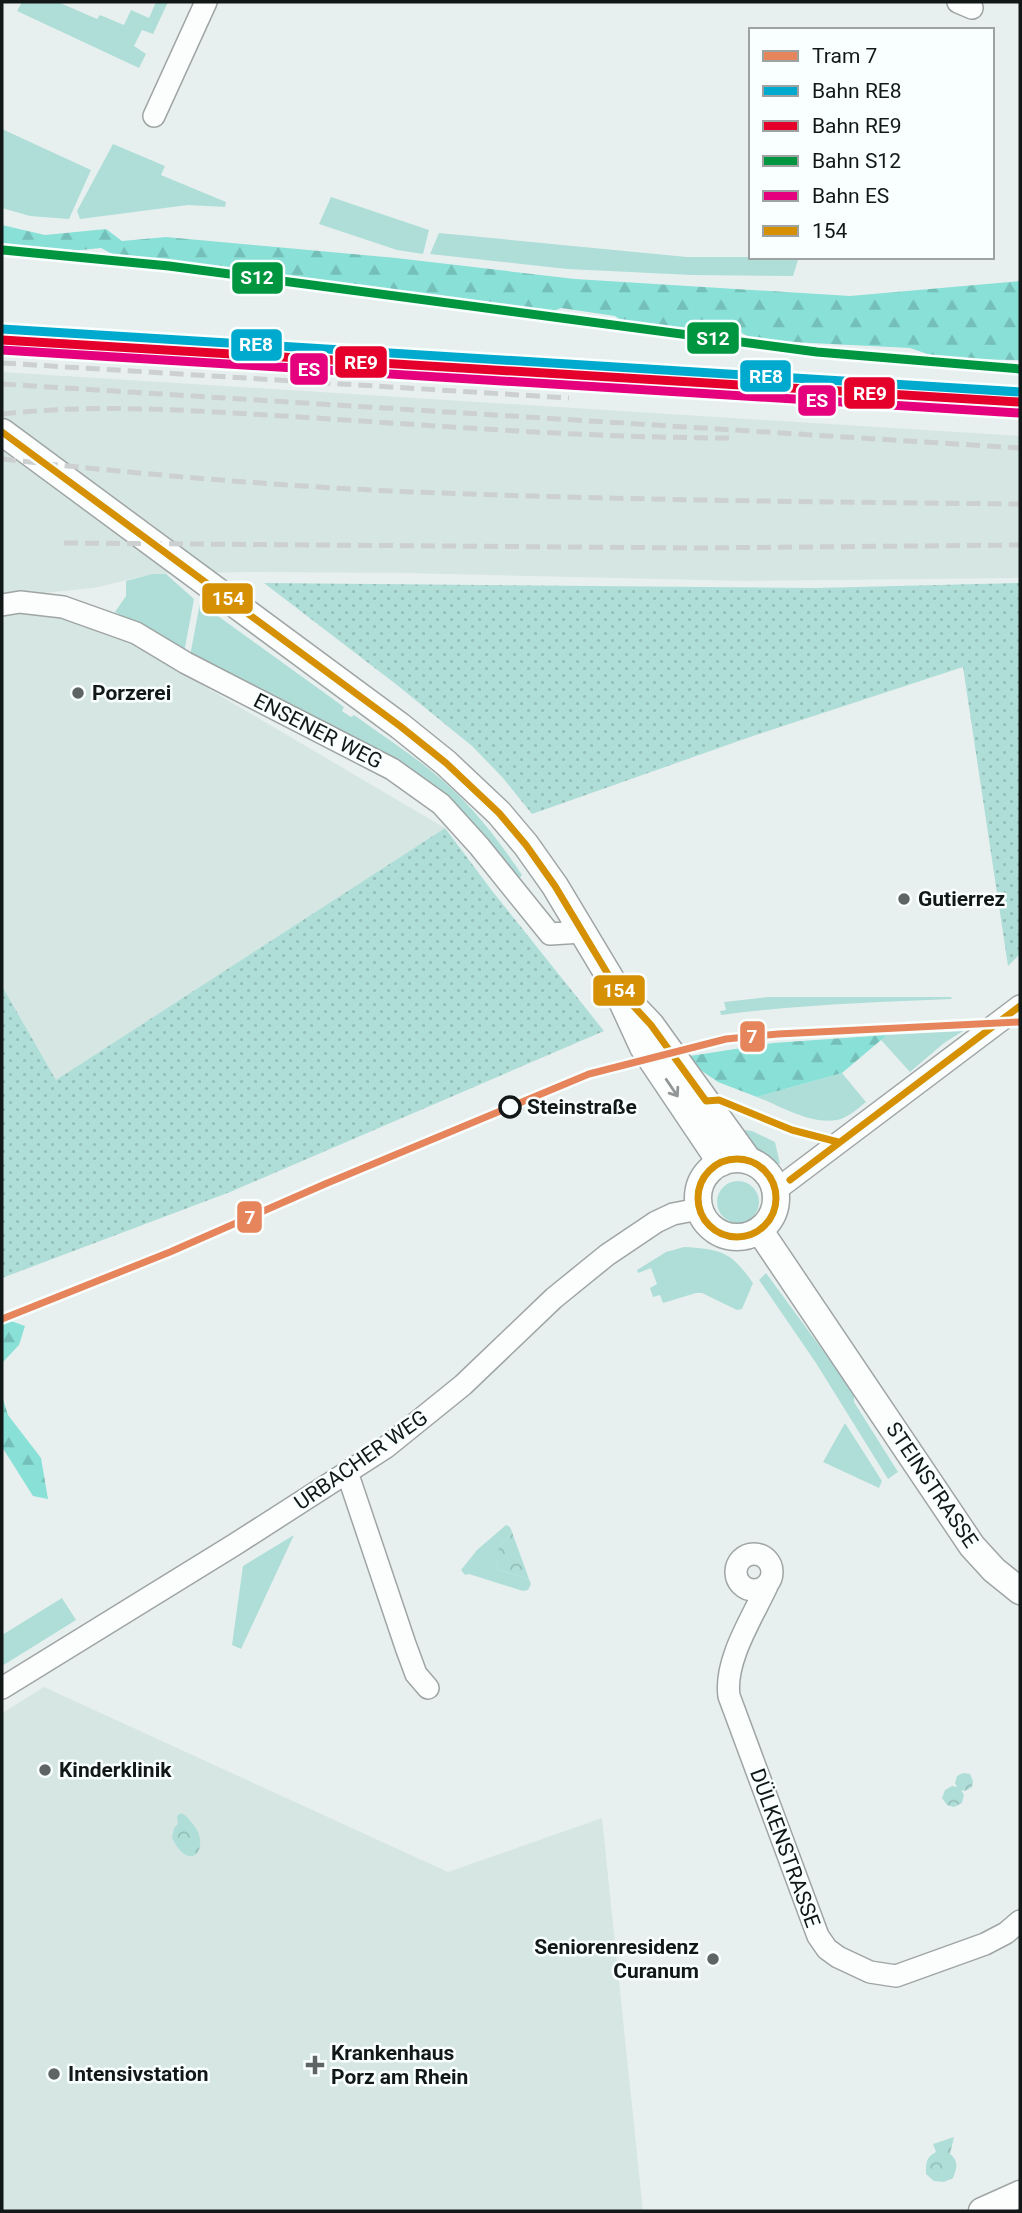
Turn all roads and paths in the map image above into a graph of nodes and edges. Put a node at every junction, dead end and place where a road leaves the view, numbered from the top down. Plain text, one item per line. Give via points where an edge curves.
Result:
1 (206, 2) edge
2 (153, 116) dead end
3 (2, 432) edge
4 (2, 605) edge
5 (582, 932) junction
6 (615, 986) junction
7 (1020, 1006) edge
8 (749, 1161) junction
9 (721, 1163) junction
10 (776, 1190) junction
11 (699, 1209) junction
12 (760, 1231) junction
13 (347, 1472) junction
14 (767, 1586) dead end
15 (1020, 1591) edge
16 (2, 1688) edge
17 (428, 1688) dead end
18 (1020, 1921) edge
19 (1020, 2194) edge
20 (982, 2211) edge

1 - 2 street
3 - 5 main road via 446,763 526,845
4 - 5 street, ENSENER WEG via 20,602 63,607 136,633 392,769 441,804 550,934
5 - 6 main road
6 - 8 main road via 651,1025
6 -> 9 main road via 643,1047
7 - 10 street
8 - 9 main road
8 - 10 main road via 765,1170
9 - 11 main road via 702,1182
10 - 12 main road via 770,1221
11 - 12 main road via 704,1220 724,1236 736,1238
11 - 13 street, URBACHER WEG via 656,1222 607,1255 451,1395
12 - 15 main road, STEINSTRASSE via 972,1546
13 - 16 street, URBACHER WEG
13 - 17 street via 416,1674
14 - 18 street, DÜLKENSTRASSE via 730,1666 727,1684 818,1936 827,1949 870,1972 896,1976 985,1944
19 - 20 main road

